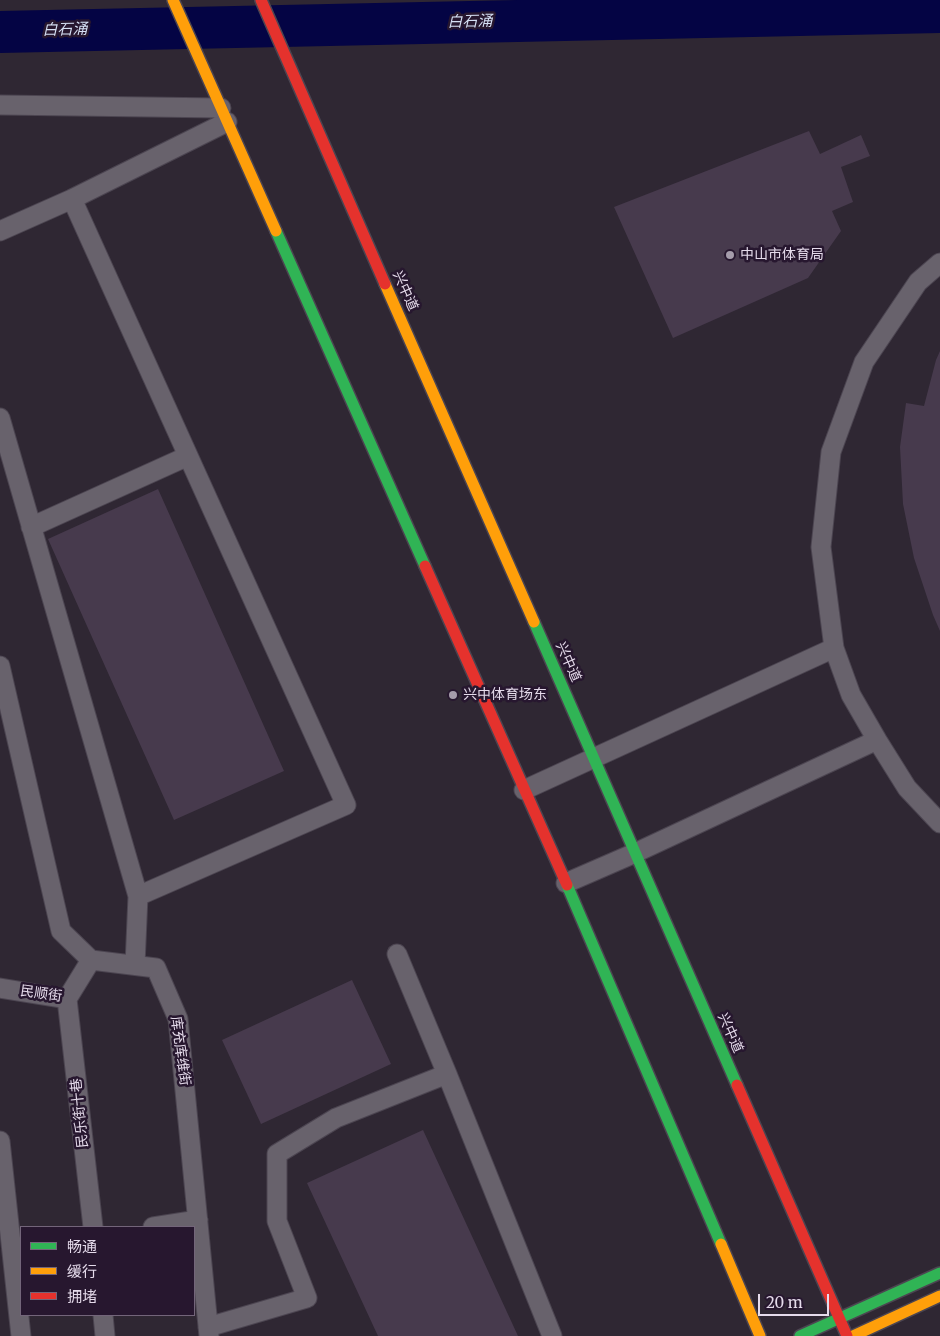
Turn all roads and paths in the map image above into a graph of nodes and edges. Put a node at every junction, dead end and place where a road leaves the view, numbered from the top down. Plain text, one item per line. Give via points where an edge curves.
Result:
1 (173, 0) edge
2 (261, 0) edge
3 (0, 105) edge
4 (224, 115) junction
5 (72, 199) junction
6 (0, 231) edge
7 (940, 263) edge
8 (0, 418) edge
9 (188, 456) junction
10 (31, 527) junction
11 (834, 648) junction
12 (0, 666) edge
13 (877, 740) junction
14 (593, 758) junction
15 (524, 790) junction
16 (940, 824) edge
17 (635, 853) junction
18 (566, 883) junction
19 (138, 896) junction
20 (396, 954) dead end
21 (91, 960) junction
22 (135, 966) junction
23 (0, 988) edge
24 (67, 999) junction
25 (447, 1074) junction
26 (0, 1141) edge
27 (198, 1220) junction
28 (93, 1226) edge
29 (159, 1226) edge
30 (11, 1248) edge
31 (940, 1273) edge
32 (940, 1296) edge
33 (103, 1316) edge
34 (839, 1319) junction
35 (208, 1331) edge
36 (21, 1336) edge
37 (105, 1336) edge
38 (552, 1336) edge
39 (760, 1336) edge
40 (800, 1336) edge
41 (848, 1336) edge
42 (853, 1336) edge

1 - 4 main road
2 - 14 main road, 兴中道
3 - 4 street
4 - 5 street
4 - 15 main road
5 - 6 street
5 - 9 street
7 - 11 street via 918,282 864,362 831,452 821,547
8 - 10 street
9 - 10 street
9 - 19 street via 346,805
10 - 19 street
11 - 13 street via 851,695
11 - 14 street
12 - 21 street via 61,931
13 - 16 street via 907,788
13 - 17 street
14 - 15 street
14 - 17 main road, 兴中道
15 - 18 main road
17 - 18 street
17 - 34 main road, 兴中道
18 - 39 main road
19 - 22 street
20 - 25 street
21 - 22 street, 库充库维街
21 - 24 street, 民顺街
22 - 27 street, 库充库维街 via 156,968 178,1019
23 - 24 street, 民顺街
24 - 28 street, 民乐街十巷
25 - 35 street via 336,1118 277,1154 277,1221 307,1298
25 - 38 street
26 - 30 street
27 - 29 street
27 - 35 street, 库充库维街
30 - 36 street
31 - 34 main road
32 - 42 main road
33 - 37 street
34 - 40 main road
34 - 41 main road, 兴中道

